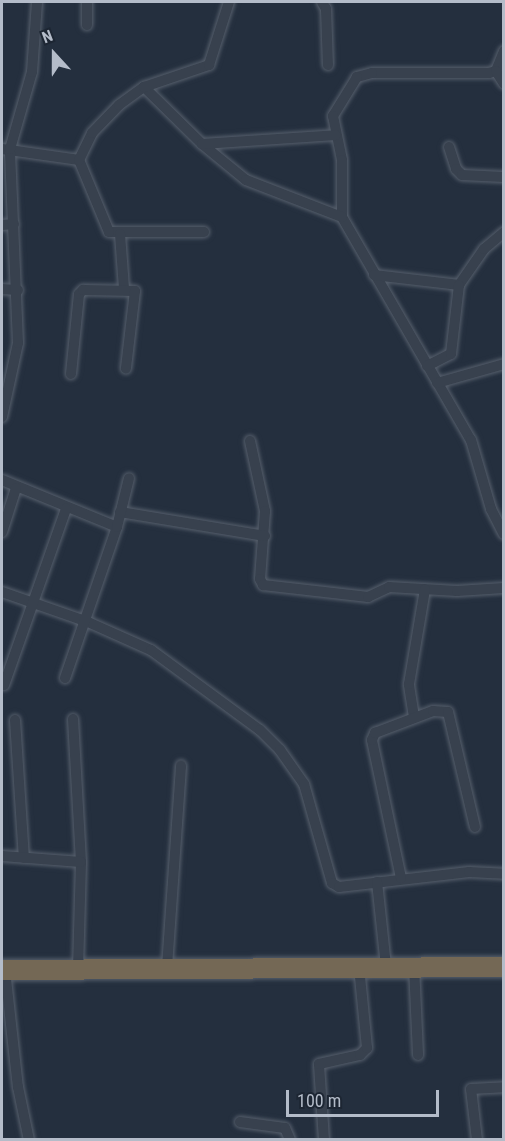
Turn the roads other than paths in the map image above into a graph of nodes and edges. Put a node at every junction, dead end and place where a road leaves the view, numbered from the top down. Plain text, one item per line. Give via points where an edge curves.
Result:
1 (37, 2) edge
2 (87, 2) edge
3 (229, 2) edge
4 (322, 2) edge
5 (87, 25) dead end
6 (504, 51) edge
7 (328, 65) dead end
8 (496, 71) junction
9 (504, 84) edge
10 (144, 87) junction
11 (336, 135) junction
12 (202, 144) junction
13 (449, 147) dead end
14 (6, 149) edge
15 (79, 160) junction
16 (504, 177) edge
17 (5, 180) edge
18 (342, 217) junction
19 (14, 224) junction
20 (2, 225) edge
21 (204, 232) dead end
22 (504, 232) edge
23 (120, 234) junction
24 (374, 275) junction
25 (459, 285) junction
26 (124, 288) junction
27 (2, 289) edge
28 (18, 290) junction
29 (504, 364) edge
30 (426, 366) junction
31 (126, 368) dead end
32 (7, 371) edge
33 (70, 374) dead end
34 (437, 383) junction
35 (2, 417) edge
36 (250, 441) dead end
37 (129, 478) dead end
38 (2, 480) edge
39 (16, 488) junction
40 (66, 509) junction
41 (120, 512) junction
42 (117, 527) junction
43 (2, 532) edge
44 (504, 534) edge
45 (265, 536) junction
46 (504, 588) edge
47 (425, 590) junction
48 (2, 592) edge
49 (33, 603) junction
50 (83, 620) junction
51 (65, 678) dead end
52 (4, 685) dead end
53 (414, 717) junction
54 (73, 719) dead end
55 (15, 720) dead end
56 (181, 765) dead end
57 (475, 827) dead end
58 (2, 856) edge
59 (24, 858) junction
60 (81, 862) junction
61 (504, 874) edge
62 (401, 878) junction
63 (377, 882) junction
64 (359, 966) junction
65 (386, 966) junction
66 (414, 966) junction
67 (167, 967) junction
68 (504, 967) edge
69 (78, 969) junction
70 (3, 970) edge
71 (418, 1055) dead end
72 (504, 1087) edge
73 (240, 1122) dead end
74 (29, 1140) edge
75 (290, 1140) edge
76 (324, 1140) edge
77 (477, 1140) edge

1 - 14 street via 32,72
2 - 5 street
3 - 10 street via 209,65
4 - 7 street via 326,9
6 - 8 street
8 - 9 street
8 - 11 street via 372,73 357,77 336,105
10 - 12 street
10 - 15 street via 119,105 92,133
11 - 12 street
11 - 18 street via 342,160
12 - 18 street via 246,180
13 - 16 street via 462,175
14 - 15 street
14 - 17 street
15 - 23 street via 105,228
17 - 19 street
18 - 24 street
19 - 20 street
19 - 28 street
21 - 23 street
22 - 25 street via 484,249
23 - 26 street
24 - 25 street
24 - 30 street
25 - 30 street via 451,354
26 - 31 street via 134,289 135,294
26 - 33 street via 81,291
27 - 28 street
28 - 32 street via 18,343
29 - 34 street
30 - 34 street
32 - 35 street
34 - 44 street via 479,456 491,509
36 - 45 street via 265,511
37 - 41 street
38 - 39 street
39 - 40 street
39 - 43 street
40 - 42 street
40 - 49 street
41 - 42 street
41 - 45 street
42 - 50 street
45 - 47 street via 260,579 267,587 368,597 389,587
46 - 47 street
47 - 53 street via 409,684
48 - 49 street
49 - 50 street
49 - 52 street
50 - 51 street
50 - 63 street via 158,654 260,730 304,784 332,883 339,887
53 - 57 street via 448,712
53 - 62 street via 373,736
54 - 60 street
55 - 59 street
56 - 67 street
58 - 59 street
59 - 60 street
60 - 69 street
61 - 62 street via 469,872
62 - 63 street
63 - 65 street
64 - 65 highway
64 - 67 highway
64 - 76 street via 367,1048 360,1054 319,1064
65 - 66 highway
66 - 68 highway
66 - 71 street
67 - 69 highway
69 - 70 highway
70 - 74 street
72 - 77 street via 471,1089
73 - 75 street via 285,1128

